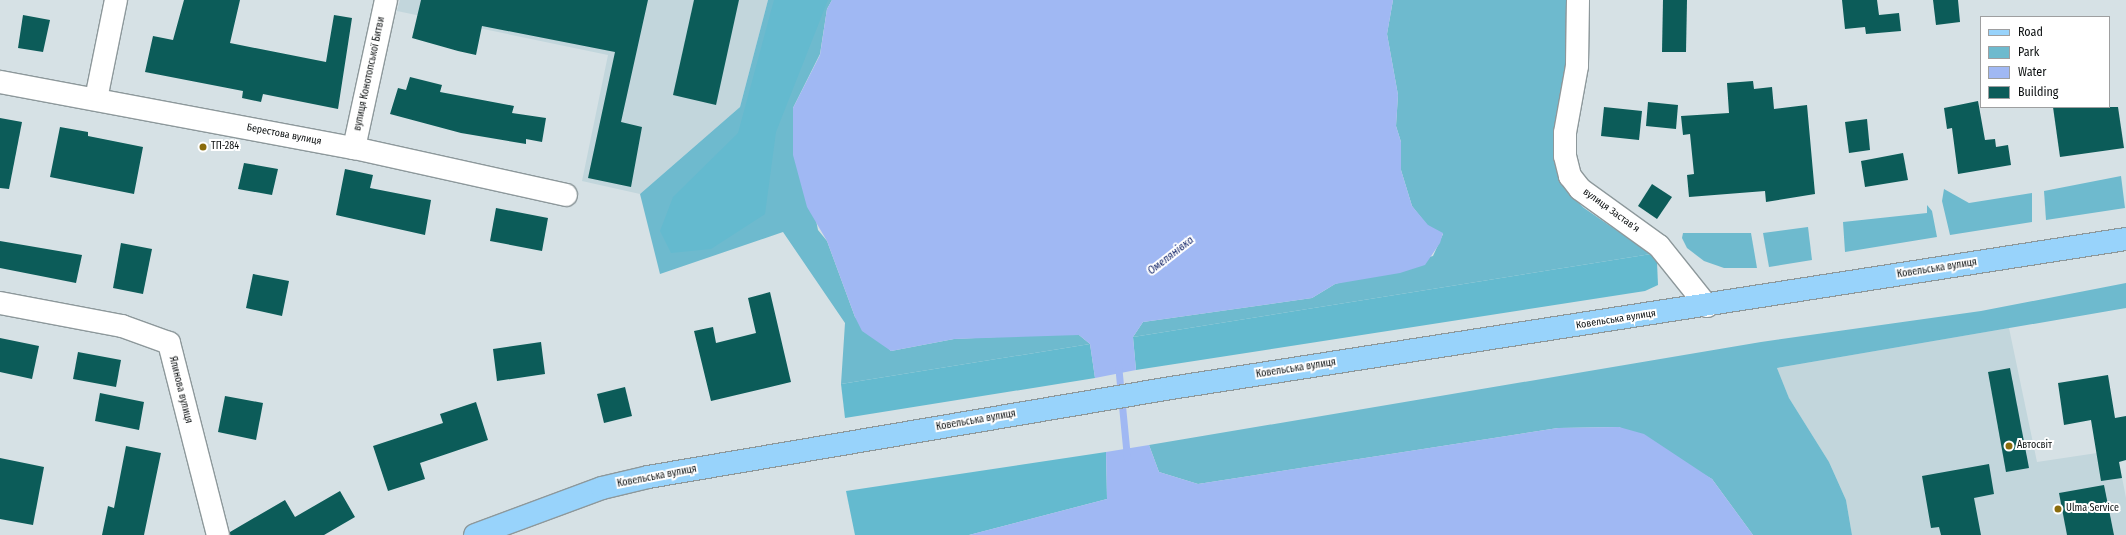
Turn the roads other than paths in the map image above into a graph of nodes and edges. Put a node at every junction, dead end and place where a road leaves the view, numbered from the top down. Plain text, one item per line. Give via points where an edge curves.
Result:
1 (116, 0) edge
2 (386, 0) edge
3 (1578, 0) edge
4 (0, 82) edge
5 (96, 99) junction
6 (354, 148) junction
7 (566, 195) dead end
8 (2126, 239) edge
9 (0, 302) edge
10 (1707, 306) junction
11 (218, 535) edge
12 (475, 535) edge

1 - 5 street
2 - 6 street, вулиця Конотопської Битви
3 - 10 street, вулиця Заставʼя via 1577,66 1565,133 1565,156 1570,176 1580,189 1659,246
4 - 5 street, Берестова вулиця
5 - 6 street, Берестова вулиця
6 - 7 street, Берестова вулиця
8 - 10 main road, Ковельська вулиця
9 - 11 street, Ялинова вулиця via 122,326 169,343
10 - 12 main road, Ковельська вулиця via 1171,388 648,477 602,488

